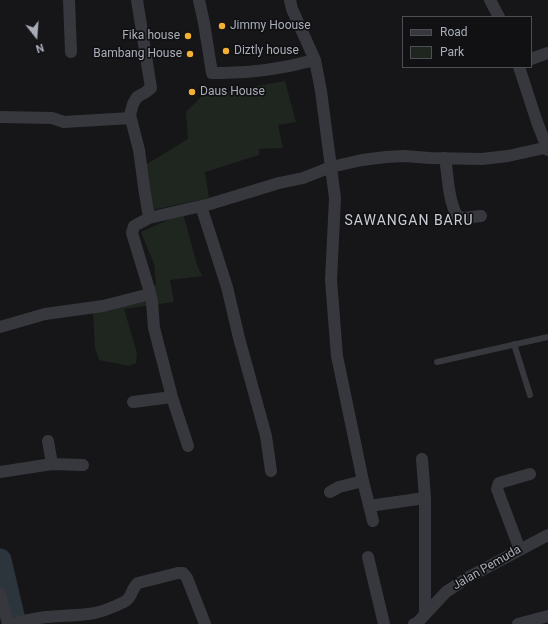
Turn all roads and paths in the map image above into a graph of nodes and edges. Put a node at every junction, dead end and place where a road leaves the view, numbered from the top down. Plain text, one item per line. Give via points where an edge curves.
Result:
1 (69, 0) edge
2 (137, 0) edge
3 (199, 0) edge
4 (290, 0) edge
5 (490, 0) edge
6 (498, 16) edge
7 (71, 52) dead end
8 (548, 53) edge
9 (532, 59) edge
10 (315, 60) junction
11 (519, 68) edge
12 (0, 116) edge
13 (132, 118) junction
14 (548, 148) edge
15 (446, 158) junction
16 (331, 167) junction
17 (201, 206) junction
18 (480, 216) dead end
19 (149, 218) junction
20 (150, 294) junction
21 (0, 327) edge
22 (548, 337) edge
23 (514, 344) junction
24 (437, 362) dead end
25 (530, 395) dead end
26 (172, 396) junction
27 (133, 402) dead end
28 (48, 441) dead end
29 (188, 446) dead end
30 (422, 459) dead end
31 (52, 464) junction
32 (83, 465) dead end
33 (271, 471) dead end
34 (0, 472) edge
35 (530, 474) dead end
36 (363, 481) junction
37 (330, 492) dead end
38 (425, 498) junction
39 (369, 506) junction
40 (373, 521) dead end
41 (548, 535) edge
42 (520, 550) junction
43 (368, 557) dead end
44 (0, 594) edge
45 (425, 614) junction
46 (548, 616) edge
47 (20, 622) edge
48 (8, 624) edge
49 (205, 624) edge
50 (384, 624) edge
51 (414, 624) edge
52 (518, 624) edge

1 - 7 street
2 - 13 street via 151,88 137,97 132,104
3 - 10 street via 212,73 232,74 267,70
4 - 10 street
5 - 6 street
8 - 9 street
10 - 16 street
11 - 14 street
12 - 13 street via 52,118 64,122
13 - 19 street
14 - 15 street via 482,159
15 - 16 street via 386,156
15 - 18 street via 453,210 457,216 463,218
16 - 17 street via 303,178
16 - 36 street via 335,198 331,280 337,356
17 - 19 street
17 - 33 street via 227,287 266,436
19 - 20 street via 134,226 132,233
20 - 21 street via 103,306 45,314
20 - 26 street via 154,328
22 - 23 lane
23 - 24 lane
23 - 25 lane
26 - 27 street
26 - 29 street
28 - 31 street
30 - 38 street
31 - 32 street
31 - 34 street
35 - 42 street via 499,483 497,489
36 - 37 street
36 - 39 street
38 - 39 street
38 - 45 street
39 - 40 street
41 - 42 street, Jalan Pemuda
42 - 45 street, Jalan Pemuda via 446,592
43 - 50 street
44 - 48 street
45 - 51 street, Jalan Pemuda
46 - 52 street
47 - 49 street via 62,615 90,614 129,599 138,583 183,573

